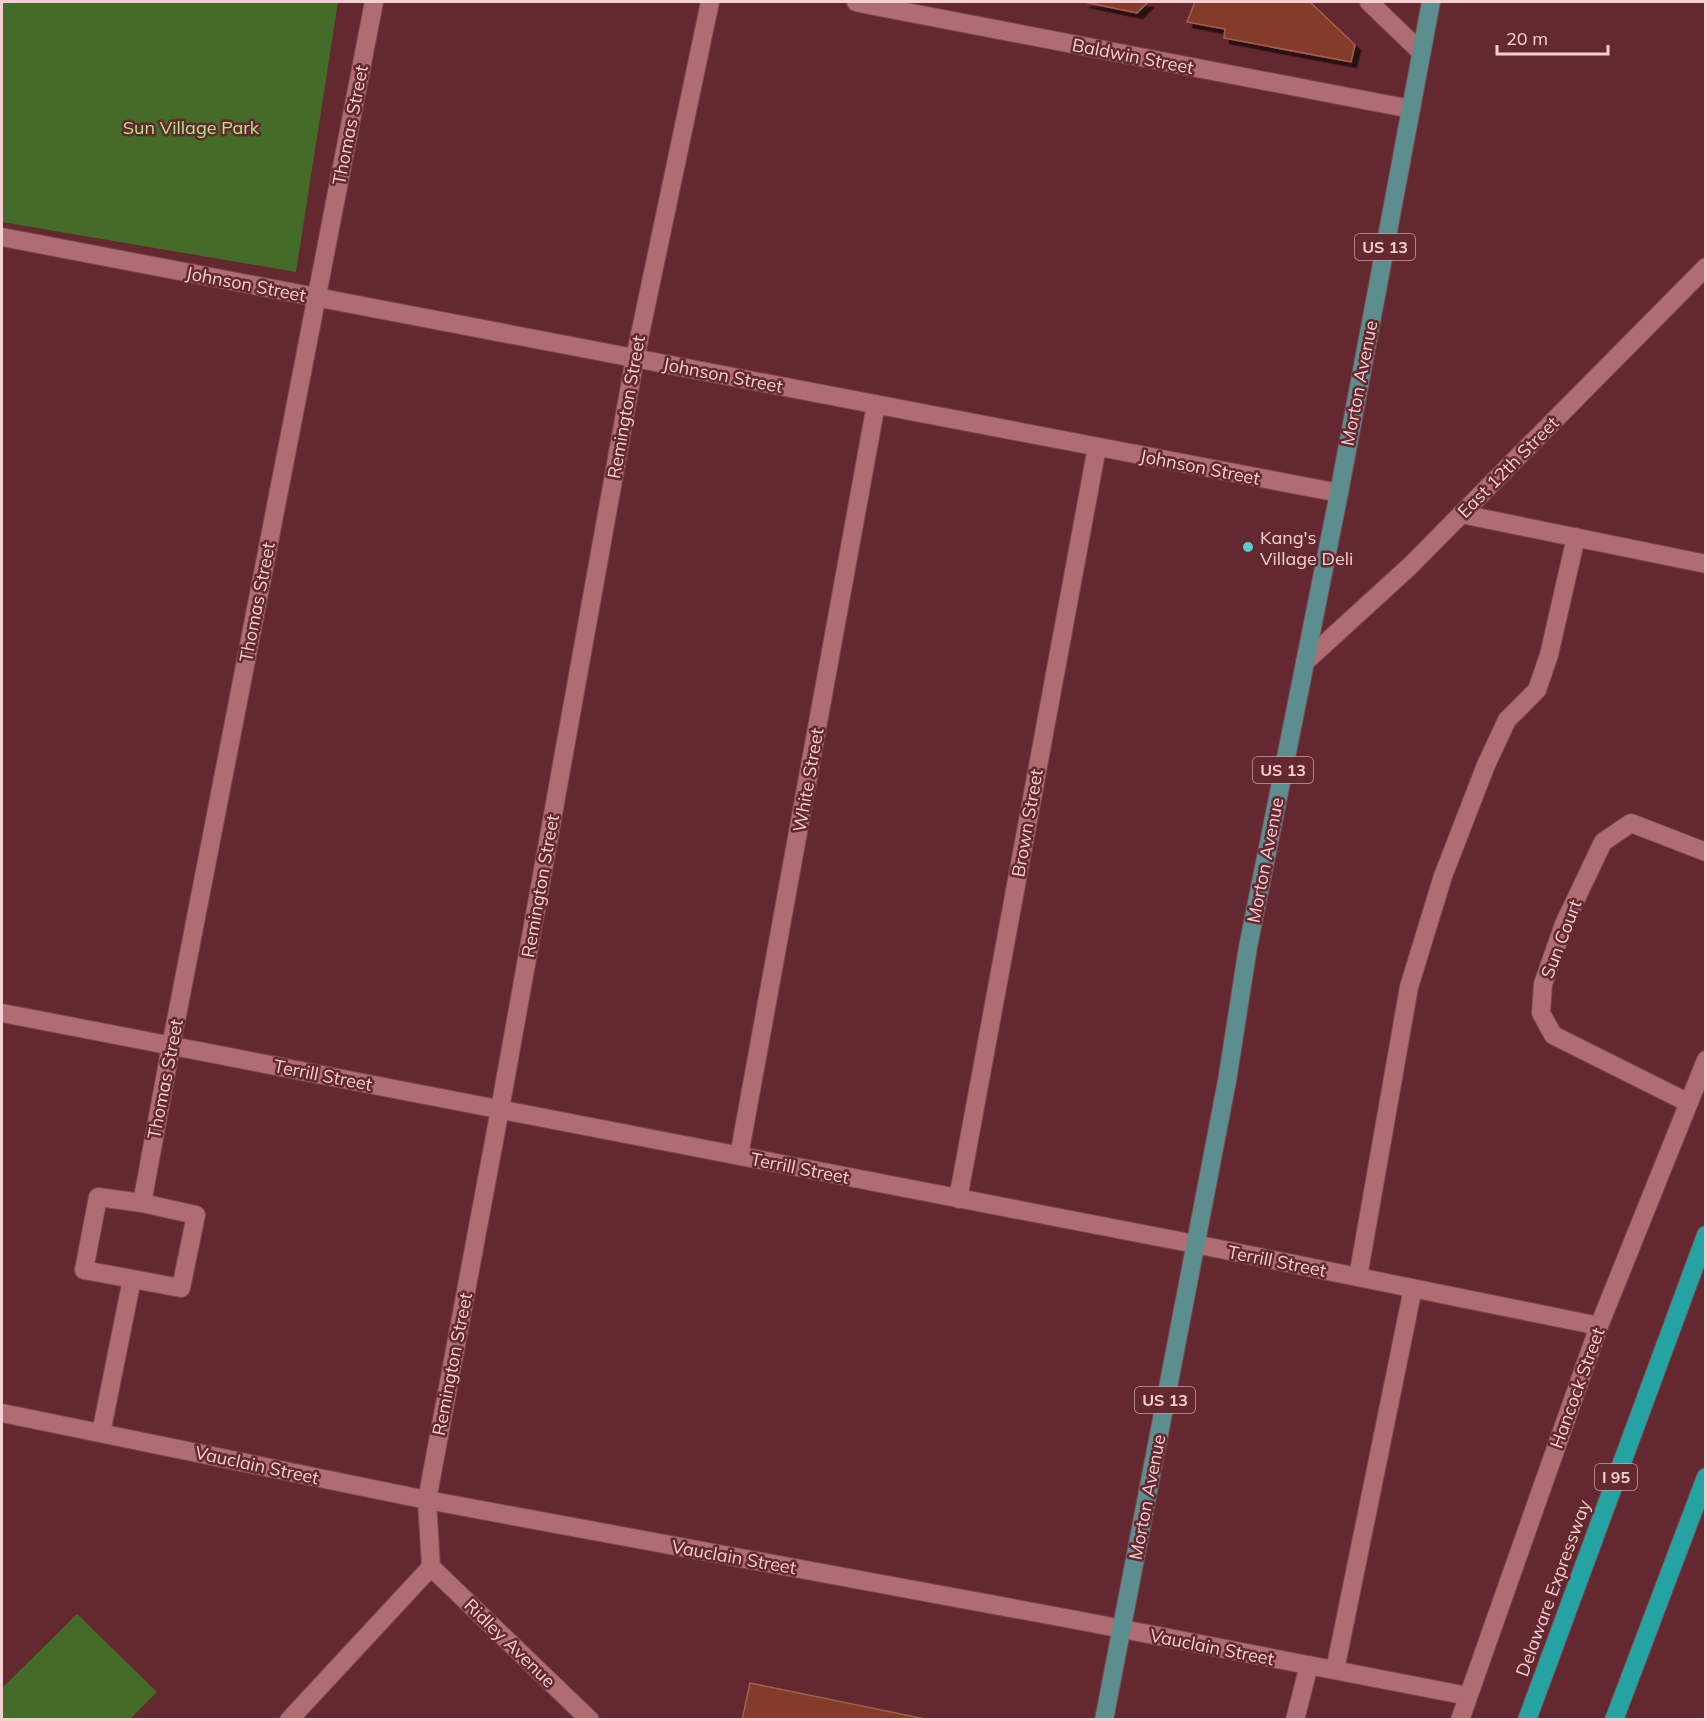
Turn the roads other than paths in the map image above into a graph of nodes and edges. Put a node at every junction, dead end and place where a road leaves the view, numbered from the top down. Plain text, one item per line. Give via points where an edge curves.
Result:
1 (374, 2) edge
2 (710, 2) edge
3 (858, 2) edge
4 (1369, 2) edge
5 (1431, 2) edge
6 (1422, 52) junction
7 (1411, 109) junction
8 (2, 237) edge
9 (1706, 267) edge
10 (316, 297) junction
11 (635, 358) junction
12 (876, 404) junction
13 (1097, 447) junction
14 (1339, 493) junction
15 (1461, 514) junction
16 (1576, 537) junction
17 (1706, 564) edge
18 (1305, 662) junction
19 (1706, 852) edge
20 (2, 1013) edge
21 (171, 1046) junction
22 (1706, 1060) edge
23 (1689, 1103) junction
24 (500, 1109) junction
25 (739, 1156) junction
26 (958, 1198) junction
27 (142, 1203) junction
28 (1706, 1235) edge
29 (1195, 1245) junction
30 (1358, 1277) junction
31 (132, 1279) junction
32 (1413, 1288) junction
33 (1599, 1326) junction
34 (2, 1413) edge
35 (101, 1432) junction
36 (1706, 1477) edge
37 (427, 1500) junction
38 (431, 1567) junction
39 (1121, 1629) junction
40 (1309, 1665) junction
41 (1335, 1670) junction
42 (1468, 1696) junction
43 (289, 1719) edge
44 (590, 1719) edge
45 (1104, 1719) edge
46 (1294, 1719) edge
47 (1460, 1719) edge
48 (1527, 1719) edge
49 (1614, 1719) edge

1 - 10 street, Thomas Street
2 - 11 street, Remington Street
3 - 7 street, Baldwin Street
4 - 6 street
5 - 6 main road, Morton Avenue / US 13
6 - 7 main road, Morton Avenue / US 13
7 - 14 main road, Morton Avenue / US 13
8 - 10 street, Johnson Street
9 - 15 street, East 12th Street
10 - 11 street, Johnson Street
10 - 21 street, Thomas Street
11 - 12 street, Johnson Street
11 - 24 street, Remington Street
12 - 13 street, Johnson Street
12 - 25 street, White Street
13 - 14 street, Johnson Street
13 - 26 street, Brown Street
14 - 18 main road, Morton Avenue / US 13
15 - 16 street
15 - 18 street, East 12th Street
16 - 17 street
16 - 30 street via 1537,690 1507,720 1486,765 1443,876 1409,987
18 - 29 main road, Morton Avenue / US 13 via 1248,947
19 - 23 street, Sun Court via 1631,823 1602,842 1564,924 1542,994 1541,1013 1553,1035
20 - 21 street, Terrill Street
21 - 24 street, Terrill Street
21 - 27 street, Thomas Street
22 - 23 street, Hancock Street
23 - 33 street, Hancock Street
24 - 25 street, Terrill Street
24 - 37 street, Remington Street
25 - 26 street, Terrill Street
26 - 29 street, Terrill Street
27 - 31 street via 98,1197 84,1270
27 - 31 street via 196,1215 181,1288
28 - 48 highway, Delaware Expressway / I 95
29 - 30 street, Terrill Street
29 - 39 main road, Morton Avenue / US 13
30 - 32 street, Terrill Street
31 - 35 street
32 - 33 street, Terrill Street
32 - 41 street
33 - 42 street, Hancock Street
34 - 35 street, Vauclain Street
35 - 37 street, Vauclain Street
36 - 49 highway
37 - 38 street, Remington Street
37 - 39 street, Vauclain Street
38 - 43 street
38 - 44 street, Ridley Avenue
39 - 40 street, Vauclain Street
39 - 45 main road, Morton Avenue / US 13
40 - 41 street, Vauclain Street
40 - 46 street
41 - 42 street, Vauclain Street
42 - 47 street, Hancock Street

